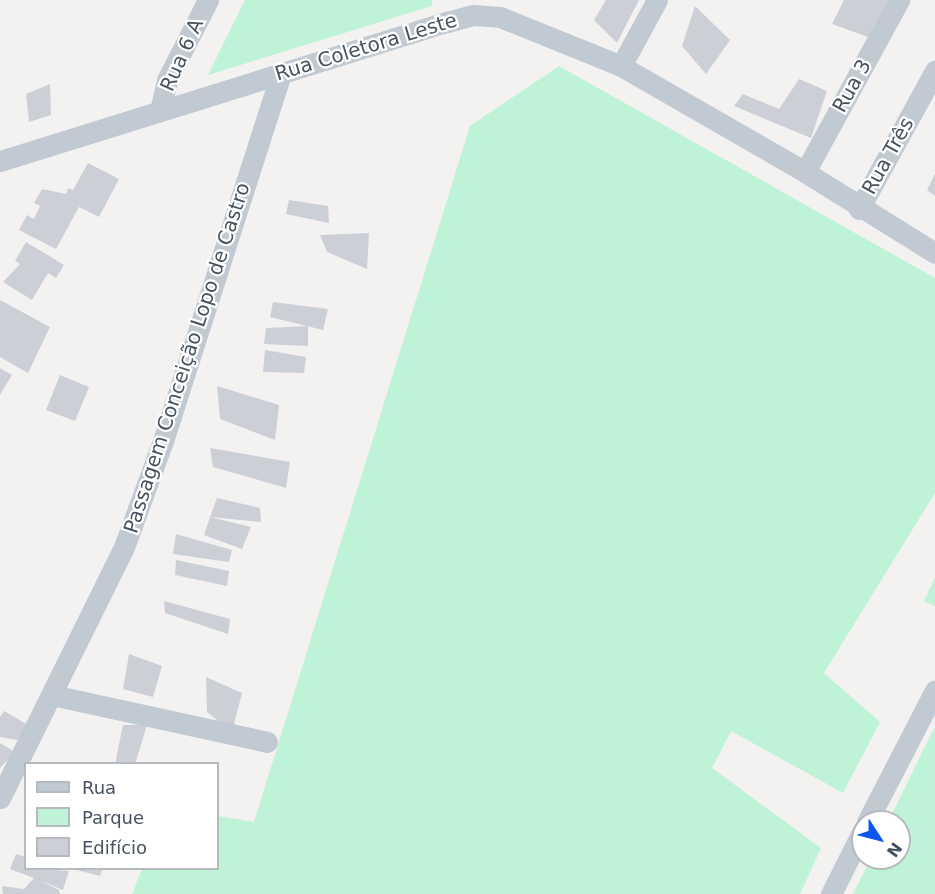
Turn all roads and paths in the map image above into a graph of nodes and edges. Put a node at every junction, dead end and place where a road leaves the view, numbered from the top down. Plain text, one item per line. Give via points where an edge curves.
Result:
1 (208, 0) edge
2 (657, 0) edge
3 (899, 0) edge
4 (621, 66) junction
5 (935, 71) edge
6 (280, 73) junction
7 (160, 111) junction
8 (0, 160) edge
9 (804, 172) junction
10 (859, 209) junction
11 (935, 254) edge
12 (935, 690) edge
13 (52, 695) junction
14 (267, 742) dead end
15 (0, 798) edge
16 (873, 810) edge
17 (851, 854) edge
18 (831, 894) edge

1 - 7 street, Rua 6 A via 167,80
2 - 4 street
3 - 9 street, Rua 3
4 - 6 street, Rua Coletora Leste via 500,17 473,15
4 - 9 street, Rua Coletora Leste
5 - 10 street, Rua Três
6 - 7 street, Rua Coletora Leste
6 - 13 street, Passagem Conceição Lopo de Castro via 164,441 124,547
7 - 8 street, Rua Coletora Leste
9 - 10 street, Rua Coletora Leste
10 - 11 street, Rua Coletora Leste
12 - 16 street
13 - 14 street
13 - 15 street, Passagem Conceição Lopo de Castro
17 - 18 street

